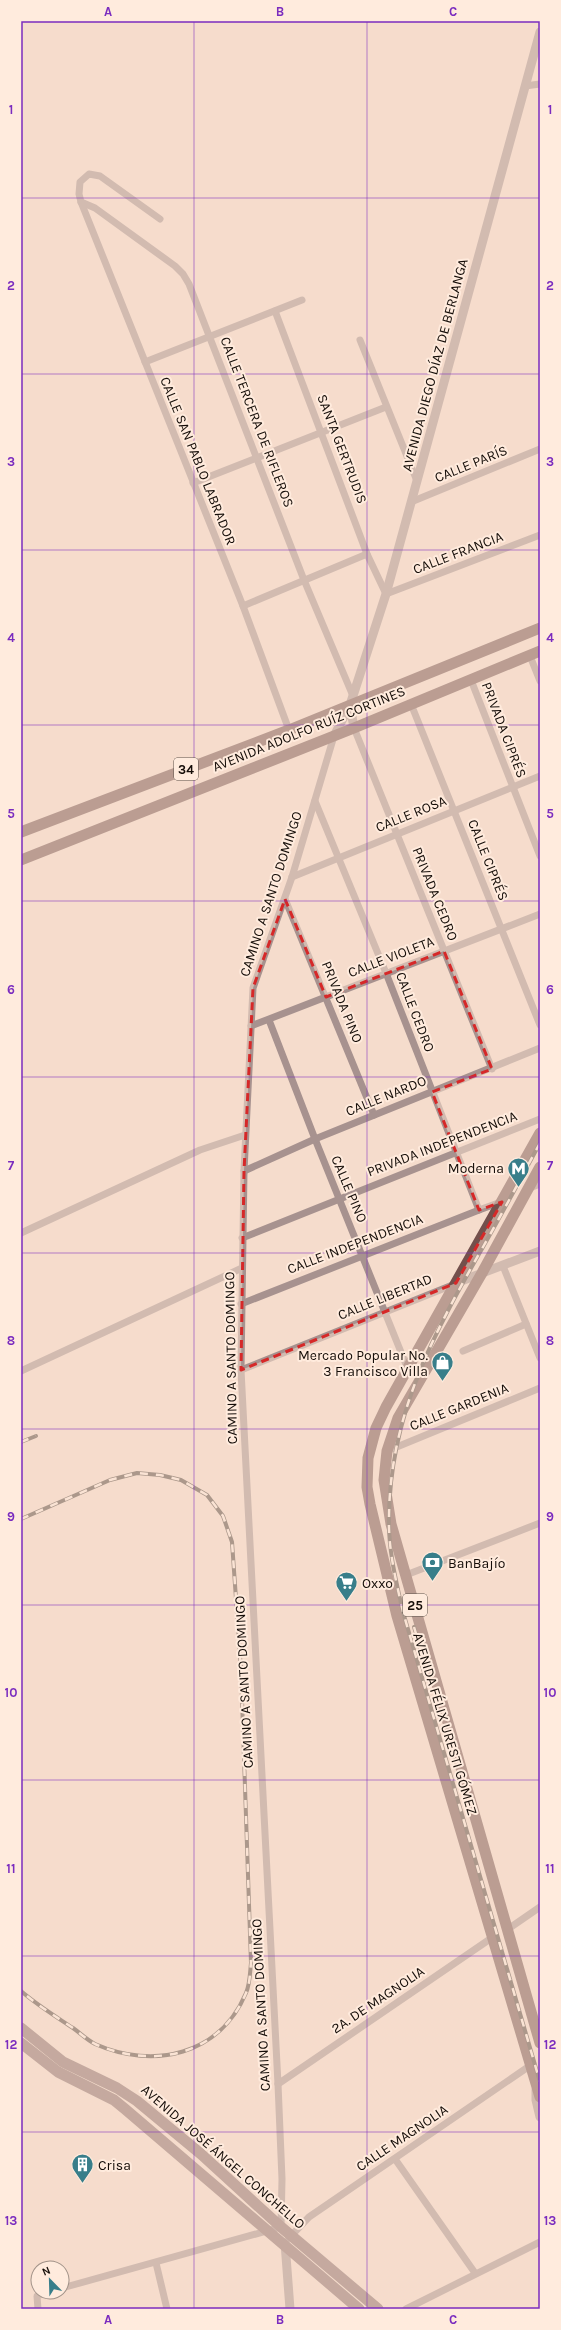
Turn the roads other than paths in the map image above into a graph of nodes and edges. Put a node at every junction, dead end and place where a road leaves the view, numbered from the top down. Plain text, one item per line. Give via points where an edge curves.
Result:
1 (540, 32) edge
2 (540, 84) edge
3 (526, 86) junction
4 (82, 202) junction
5 (160, 219) dead end
6 (302, 300) dead end
7 (275, 311) junction
8 (211, 337) junction
9 (360, 340) dead end
10 (145, 362) junction
11 (386, 407) junction
12 (322, 432) junction
13 (540, 449) edge
14 (258, 457) junction
15 (418, 481) junction
16 (193, 483) junction
17 (411, 502) junction
18 (540, 535) edge
19 (367, 554) junction
20 (304, 580) junction
21 (386, 594) junction
22 (242, 606) junction
23 (540, 628) edge
24 (535, 654) edge
25 (471, 680) junction
26 (540, 681) edge
27 (352, 700) junction
28 (411, 704) junction
29 (354, 728) junction
30 (289, 730) junction
31 (334, 736) junction
32 (540, 776) edge
33 (512, 787) junction
34 (315, 801) junction
35 (454, 810) junction
36 (21, 832) edge
37 (396, 834) junction
38 (540, 856) edge
39 (339, 858) junction
40 (21, 860) edge
41 (292, 877) junction
42 (285, 899) junction
43 (540, 914) edge
44 (502, 929) junction
45 (444, 951) junction
46 (386, 973) junction
47 (326, 996) junction
48 (269, 1020) junction
49 (540, 1025) edge
50 (251, 1026) junction
51 (540, 1048) edge
52 (492, 1069) junction
53 (432, 1092) junction
54 (374, 1115) junction
55 (540, 1119) edge
56 (540, 1133) edge
57 (245, 1135) junction
58 (314, 1139) junction
59 (456, 1151) junction
60 (540, 1167) edge
61 (244, 1172) junction
62 (540, 1184) edge
63 (528, 1189) junction
64 (339, 1198) junction
65 (502, 1202) junction
66 (479, 1210) junction
67 (21, 1233) edge
68 (242, 1238) junction
69 (540, 1251) edge
70 (362, 1255) junction
71 (503, 1266) junction
72 (242, 1268) junction
73 (482, 1273) junction
74 (456, 1283) junction
75 (241, 1304) junction
76 (386, 1311) junction
77 (526, 1324) junction
78 (463, 1351) dead end
79 (540, 1358) edge
80 (407, 1367) junction
81 (241, 1370) junction
82 (21, 1371) edge
83 (540, 1388) edge
84 (387, 1451) junction
85 (540, 1523) edge
86 (406, 1575) junction
87 (540, 1907) edge
88 (508, 1929) junction
89 (493, 1937) junction
90 (21, 2028) edge
91 (21, 2043) edge
92 (540, 2043) edge
93 (531, 2065) junction
94 (278, 2084) junction
95 (537, 2084) junction
96 (540, 2096) edge
97 (540, 2117) edge
98 (395, 2159) junction
99 (281, 2227) junction
100 (268, 2230) junction
101 (288, 2241) junction
102 (540, 2242) edge
103 (156, 2263) junction
104 (475, 2273) junction
105 (70, 2286) edge
106 (167, 2309) edge
107 (290, 2309) edge
108 (359, 2309) edge
109 (378, 2309) edge
110 (406, 2309) edge

1 - 3 street, AVENIDA DIEGO DÍAZ DE BERLANGA
2 - 3 street
3 - 15 street, AVENIDA DIEGO DÍAZ DE BERLANGA
4 - 5 street, CALLE SAN PABLO LABRADOR via 79,194 80,182 85,176 94,174
4 - 8 street, CALLE TERCERA DE RIFLEROS via 95,208 183,274
4 - 10 street, CALLE SAN PABLO LABRADOR
6 - 7 street
7 - 8 street
7 - 12 street, SANTA GERTRUDIS
8 - 10 street
8 - 14 street, CALLE TERCERA DE RIFLEROS
9 - 11 street
10 - 16 street, CALLE SAN PABLO LABRADOR
11 - 12 street
11 - 15 street
12 - 14 street
12 - 19 street, SANTA GERTRUDIS
13 - 17 street, CALLE PARÍS
14 - 16 street
14 - 20 street, CALLE TERCERA DE RIFLEROS
15 - 17 street, AVENIDA DIEGO DÍAZ DE BERLANGA
16 - 22 street, CALLE SAN PABLO LABRADOR
17 - 21 street, AVENIDA DIEGO DÍAZ DE BERLANGA
18 - 21 street, CALLE FRANCIA
19 - 20 street
19 - 21 street, SANTA GERTRUDIS
20 - 22 street
20 - 27 street, CALLE TERCERA DE RIFLEROS
21 - 27 street, AVENIDA DIEGO DÍAZ DE BERLANGA
22 - 30 street, CALLE SAN PABLO LABRADOR
23 - 27 main road, AVENIDA ADOLFO RUÍZ CORTINES / 34
24 - 25 main road, AVENIDA ADOLFO RUÍZ CORTINES / 34
24 - 26 street
25 - 28 main road, AVENIDA ADOLFO RUÍZ CORTINES / 34
25 - 33 street, PRIVADA CIPRÉS
27 - 29 street, AVENIDA DIEGO DÍAZ DE BERLANGA
27 - 30 main road, AVENIDA ADOLFO RUÍZ CORTINES / 34
27 - 31 street, AVENIDA DIEGO DÍAZ DE BERLANGA
28 - 29 main road, AVENIDA ADOLFO RUÍZ CORTINES / 34
28 - 35 street, CALLE CIPRÉS
29 - 31 main road, AVENIDA ADOLFO RUÍZ CORTINES / 34
29 - 37 street, PRIVADA CEDRO
30 - 36 main road, AVENIDA ADOLFO RUÍZ CORTINES / 34
31 - 34 street, CAMINO A SANTO DOMINGO
31 - 40 main road, AVENIDA ADOLFO RUÍZ CORTINES / 34
32 - 33 street, CALLE ROSA
33 - 35 street, CALLE ROSA
33 - 38 street, PRIVADA CIPRÉS
34 - 39 street, CALLE CEDRO
34 - 41 street, CAMINO A SANTO DOMINGO
35 - 37 street, CALLE ROSA
35 - 44 street, CALLE CIPRÉS
37 - 39 street, CALLE ROSA
37 - 45 street, PRIVADA CEDRO
39 - 41 street, CALLE ROSA
39 - 46 street, CALLE CEDRO
41 - 42 street, CAMINO A SANTO DOMINGO
42 - 47 street, PRIVADA PINO
42 - 50 street, CAMINO A SANTO DOMINGO via 253,988
43 - 44 street, CALLE VIOLETA
44 - 45 street, CALLE VIOLETA
44 - 49 street, CALLE CIPRÉS
45 - 46 street, CALLE VIOLETA
45 - 52 street, PRIVADA CEDRO
46 - 47 street, CALLE VIOLETA
46 - 53 street, CALLE CEDRO
47 - 48 street, CALLE VIOLETA
47 - 54 street, PRIVADA PINO
48 - 50 street, CALLE VIOLETA
48 - 58 street, CALLE PINO
50 - 57 street, CAMINO A SANTO DOMINGO
51 - 52 street, CALLE NARDO
52 - 53 street, CALLE NARDO
53 - 54 street, CALLE NARDO
53 - 59 street, CALLE CEDRO
54 - 58 street, CALLE NARDO
55 - 59 street, PRIVADA INDEPENDENCIA
56 - 65 main road, AVENIDA FÉLIX URESTI GÓMEZ / 25
57 - 61 street, CAMINO A SANTO DOMINGO
57 - 67 street via 186,1156
58 - 61 street, CALLE NARDO
58 - 64 street, CALLE PINO
59 - 64 street, PRIVADA INDEPENDENCIA
59 - 66 street, CALLE CEDRO
60 - 63 main road, AVENIDA FÉLIX URESTI GÓMEZ / 25
61 - 68 street, CAMINO A SANTO DOMINGO
62 - 63 street
63 - 73 main road, AVENIDA FÉLIX URESTI GÓMEZ / 25
64 - 68 street, PRIVADA INDEPENDENCIA
64 - 70 street, CALLE PINO
65 - 66 street
65 - 74 main road, AVENIDA FÉLIX URESTI GÓMEZ / 25
66 - 70 street, CALLE INDEPENDENCIA
68 - 72 street, CAMINO A SANTO DOMINGO
69 - 71 street, CALLE LIBERTAD
70 - 75 street, CALLE INDEPENDENCIA
70 - 76 street, CALLE PINO
71 - 73 street, CALLE LIBERTAD
71 - 77 street
72 - 75 street, CAMINO A SANTO DOMINGO
72 - 82 street
73 - 74 street, CALLE LIBERTAD
73 - 84 main road, AVENIDA FÉLIX URESTI GÓMEZ / 25 via 401,1410
74 - 76 street, CALLE LIBERTAD
74 - 80 main road, AVENIDA FÉLIX URESTI GÓMEZ / 25
75 - 81 street, CAMINO A SANTO DOMINGO
76 - 80 street, CALLE PINO
76 - 81 street, CALLE LIBERTAD
77 - 78 street
77 - 79 street
80 - 89 main road, AVENIDA FÉLIX URESTI GÓMEZ / 25 via 374,1435 368,1458 367,1487 397,1616
81 - 94 street, CAMINO A SANTO DOMINGO
83 - 84 street, CALLE GARDENIA
84 - 86 main road, AVENIDA FÉLIX URESTI GÓMEZ / 25 via 384,1480 387,1505
85 - 86 street
86 - 88 main road, AVENIDA FÉLIX URESTI GÓMEZ / 25
87 - 88 street
88 - 92 main road, AVENIDA FÉLIX URESTI GÓMEZ / 25
89 - 93 main road, AVENIDA FÉLIX URESTI GÓMEZ / 25
89 - 94 street, 2A. DE MAGNOLIA
90 - 99 main road, AVENIDA JOSÉ ÁNGEL CONCHELLO via 63,2062 137,2101 201,2154
91 - 100 main road, AVENIDA JOSÉ ÁNGEL CONCHELLO via 58,2072 114,2100
93 - 95 main road, AVENIDA FÉLIX URESTI GÓMEZ / 25
93 - 98 street, CALLE MAGNOLIA
94 - 99 street, CAMINO A SANTO DOMINGO via 282,2179
95 - 96 main road, AVENIDA FÉLIX URESTI GÓMEZ / 25
95 - 97 street, 25 via 536,2100
98 - 101 street, CALLE MAGNOLIA via 309,2217
98 - 104 street
99 - 100 street
99 - 101 main road, AVENIDA JOSÉ ÁNGEL CONCHELLO
100 - 101 main road, AVENIDA JOSÉ ÁNGEL CONCHELLO
100 - 103 street
101 - 107 street
101 - 108 main road, AVENIDA JOSÉ ÁNGEL CONCHELLO
101 - 109 main road, AVENIDA JOSÉ ÁNGEL CONCHELLO
102 - 104 street
103 - 105 street
103 - 106 street
104 - 110 street

